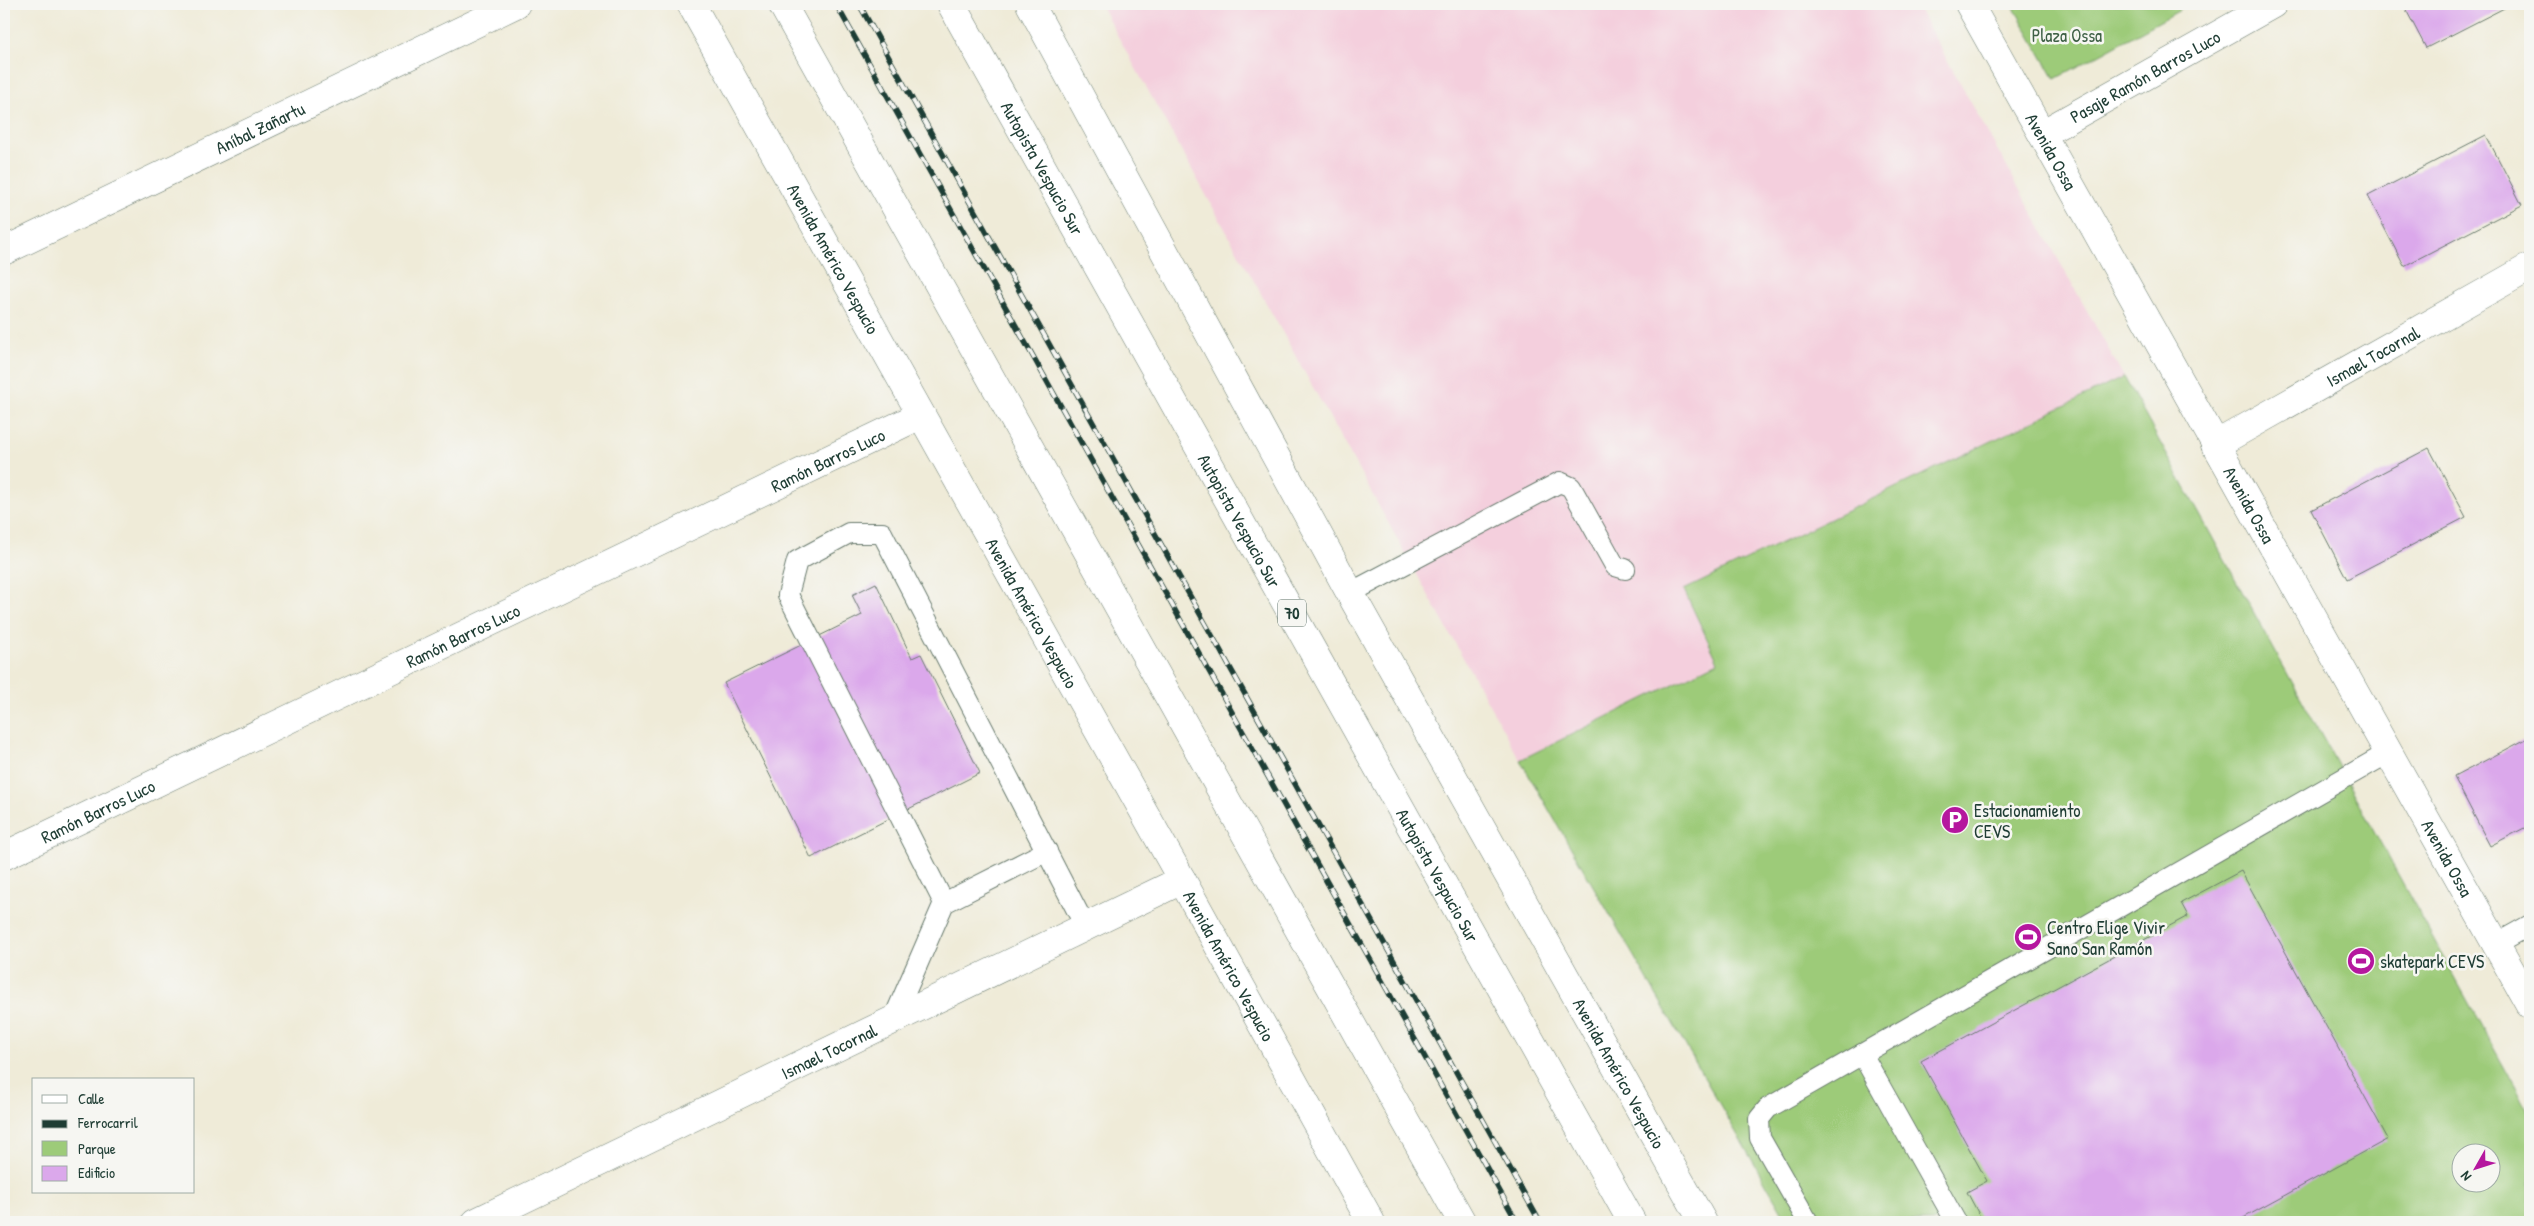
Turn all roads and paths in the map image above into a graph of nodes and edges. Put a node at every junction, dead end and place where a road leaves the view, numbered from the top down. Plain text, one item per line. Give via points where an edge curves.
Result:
1 (516, 4) edge
2 (691, 4) edge
3 (782, 4) edge
4 (951, 4) edge
5 (1030, 4) edge
6 (1969, 4) edge
7 (2273, 4) edge
8 (2042, 134) junction
9 (4, 251) edge
10 (2530, 267) edge
11 (921, 415) junction
12 (2215, 445) junction
13 (1625, 569) dead end
14 (1350, 594) junction
15 (2388, 753) junction
16 (1047, 851) junction
17 (4, 856) edge
18 (1182, 880) junction
19 (944, 903) junction
20 (2530, 925) edge
21 (1085, 926) junction
22 (2496, 944) junction
23 (2530, 1006) edge
24 (894, 1018) junction
25 (1862, 1054) junction
26 (476, 1222) edge
27 (1371, 1222) edge
28 (1462, 1222) edge
29 (1632, 1222) edge
30 (1703, 1222) edge
31 (1808, 1222) edge
32 (1956, 1222) edge

1 - 9 main road, Aníbal Zañartu
2 - 11 main road, Avenida Américo Vespucio
3 - 28 main road
4 - 29 main road, Autopista Vespucio Sur / 70
5 - 14 main road, Avenida Américo Vespucio
6 - 8 main road, Avenida Ossa
7 - 8 main road, Pasaje Ramón Barros Luco
8 - 12 main road, Avenida Ossa
10 - 12 main road, Ismael Tocornal
11 - 17 main road, Ramón Barros Luco
11 - 18 main road, Avenida Américo Vespucio
12 - 15 main road, Avenida Ossa
13 - 14 lane via 1616,566 1571,487 1560,482
14 - 30 main road, Avenida Américo Vespucio
15 - 22 main road, Avenida Ossa
15 - 25 lane
16 - 19 lane
16 - 19 lane via 882,533 849,533 798,561 788,595
16 - 21 lane
18 - 21 main road, Ismael Tocornal
18 - 27 main road, Avenida Américo Vespucio
19 - 24 lane
20 - 22 lane
21 - 24 main road, Ismael Tocornal
22 - 23 main road, Avenida Ossa
24 - 26 main road, Ismael Tocornal
25 - 31 lane via 1768,1108 1760,1119 1760,1138
25 - 32 lane

